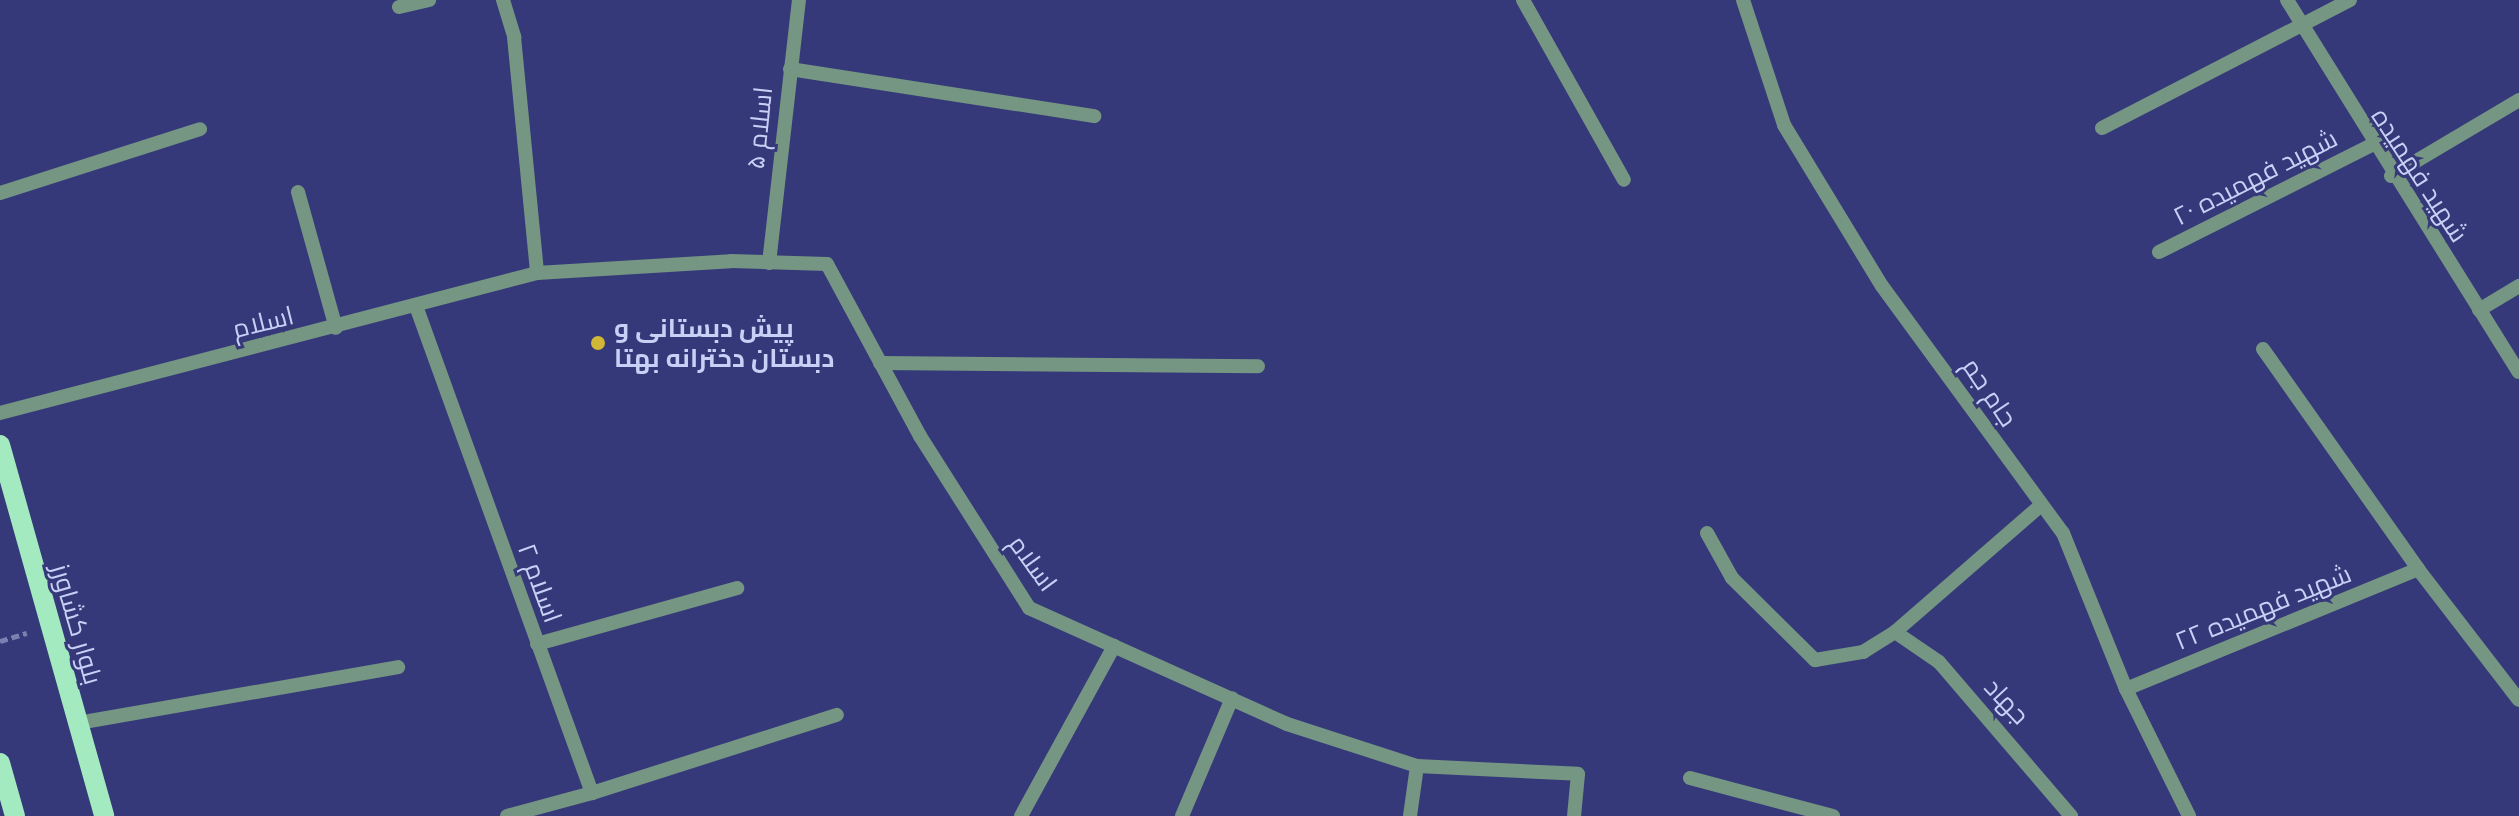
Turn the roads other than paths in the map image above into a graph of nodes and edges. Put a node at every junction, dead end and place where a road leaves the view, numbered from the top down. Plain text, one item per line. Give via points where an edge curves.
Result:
1 (429, 0) edge
2 (503, 0) edge
3 (799, 0) edge
4 (1523, 0) edge
5 (1743, 0) edge
6 (2287, 0) edge
7 (2350, 0) edge
8 (399, 7) dead end
9 (2299, 30) junction
10 (790, 69) junction
11 (2519, 100) edge
12 (1094, 116) dead end
13 (2102, 128) dead end
14 (200, 129) dead end
15 (2372, 145) junction
16 (2391, 176) junction
17 (1624, 180) dead end
18 (298, 192) dead end
19 (0, 193) edge
20 (2159, 252) dead end
21 (769, 263) junction
22 (537, 273) junction
23 (2519, 286) edge
24 (416, 306) junction
25 (2479, 310) junction
26 (336, 328) junction
27 (2263, 349) dead end
28 (880, 363) junction
29 (1258, 366) dead end
30 (2519, 372) edge
31 (0, 413) edge
32 (0, 445) edge
33 (2041, 505) junction
34 (1707, 533) dead end
35 (2418, 569) junction
36 (737, 588) dead end
37 (1895, 632) junction
38 (537, 644) junction
39 (1114, 646) junction
40 (398, 667) dead end
41 (2126, 689) junction
42 (1232, 698) junction
43 (2519, 700) edge
44 (837, 715) dead end
45 (78, 723) junction
46 (0, 763) edge
47 (1417, 766) junction
48 (1690, 778) dead end
49 (592, 793) junction
50 (15, 816) edge
51 (104, 816) edge
52 (507, 816) edge
53 (1021, 816) edge
54 (1182, 816) edge
55 (1410, 816) edge
56 (1574, 816) edge
57 (1833, 816) edge
58 (2071, 816) edge
59 (2189, 816) edge

1 - 8 street
2 - 22 street via 514,37
3 - 10 street, اسلام ۵
4 - 17 street
5 - 33 street, جام جم via 1784,125 1882,286
6 - 9 street, شهید فهمیده
7 - 9 street
9 - 13 street
9 - 15 street, شهید فهمیده
10 - 12 street
10 - 21 street, اسلام ۵
11 - 16 street
14 - 19 street
15 - 16 street, شهید فهمیده
15 - 20 street, شهید فهمیده ۲۰
16 - 25 street, شهید فهمیده
18 - 26 street
21 - 22 street, اسلام
21 - 28 street, اسلام via 827,264
22 - 24 street, اسلام
23 - 25 street
24 - 26 street, اسلام
24 - 38 street, اسلام ۲
25 - 30 street, شهید فهمیده
26 - 31 street, اسلام
27 - 35 street
28 - 29 street
28 - 39 street, اسلام via 1029,608
32 - 45 main road, بلوار کشاورز
33 - 37 street
33 - 41 street, جام جم via 2063,533
34 - 37 street via 1732,578 1815,660 1863,652
35 - 41 street, شهید فهمیده ۲۲
35 - 43 street
36 - 38 street
37 - 58 street, جهاد via 1939,662
38 - 49 street, اسلام ۲
39 - 42 street, اسلام
39 - 53 street
40 - 45 street
41 - 59 street, جام جم
42 - 47 street, اسلام
42 - 54 street
44 - 49 street
45 - 51 main road, بلوار کشاورز
46 - 50 main road
47 - 55 street
47 - 56 street, اسلام via 1578,774
48 - 57 street
49 - 52 street

